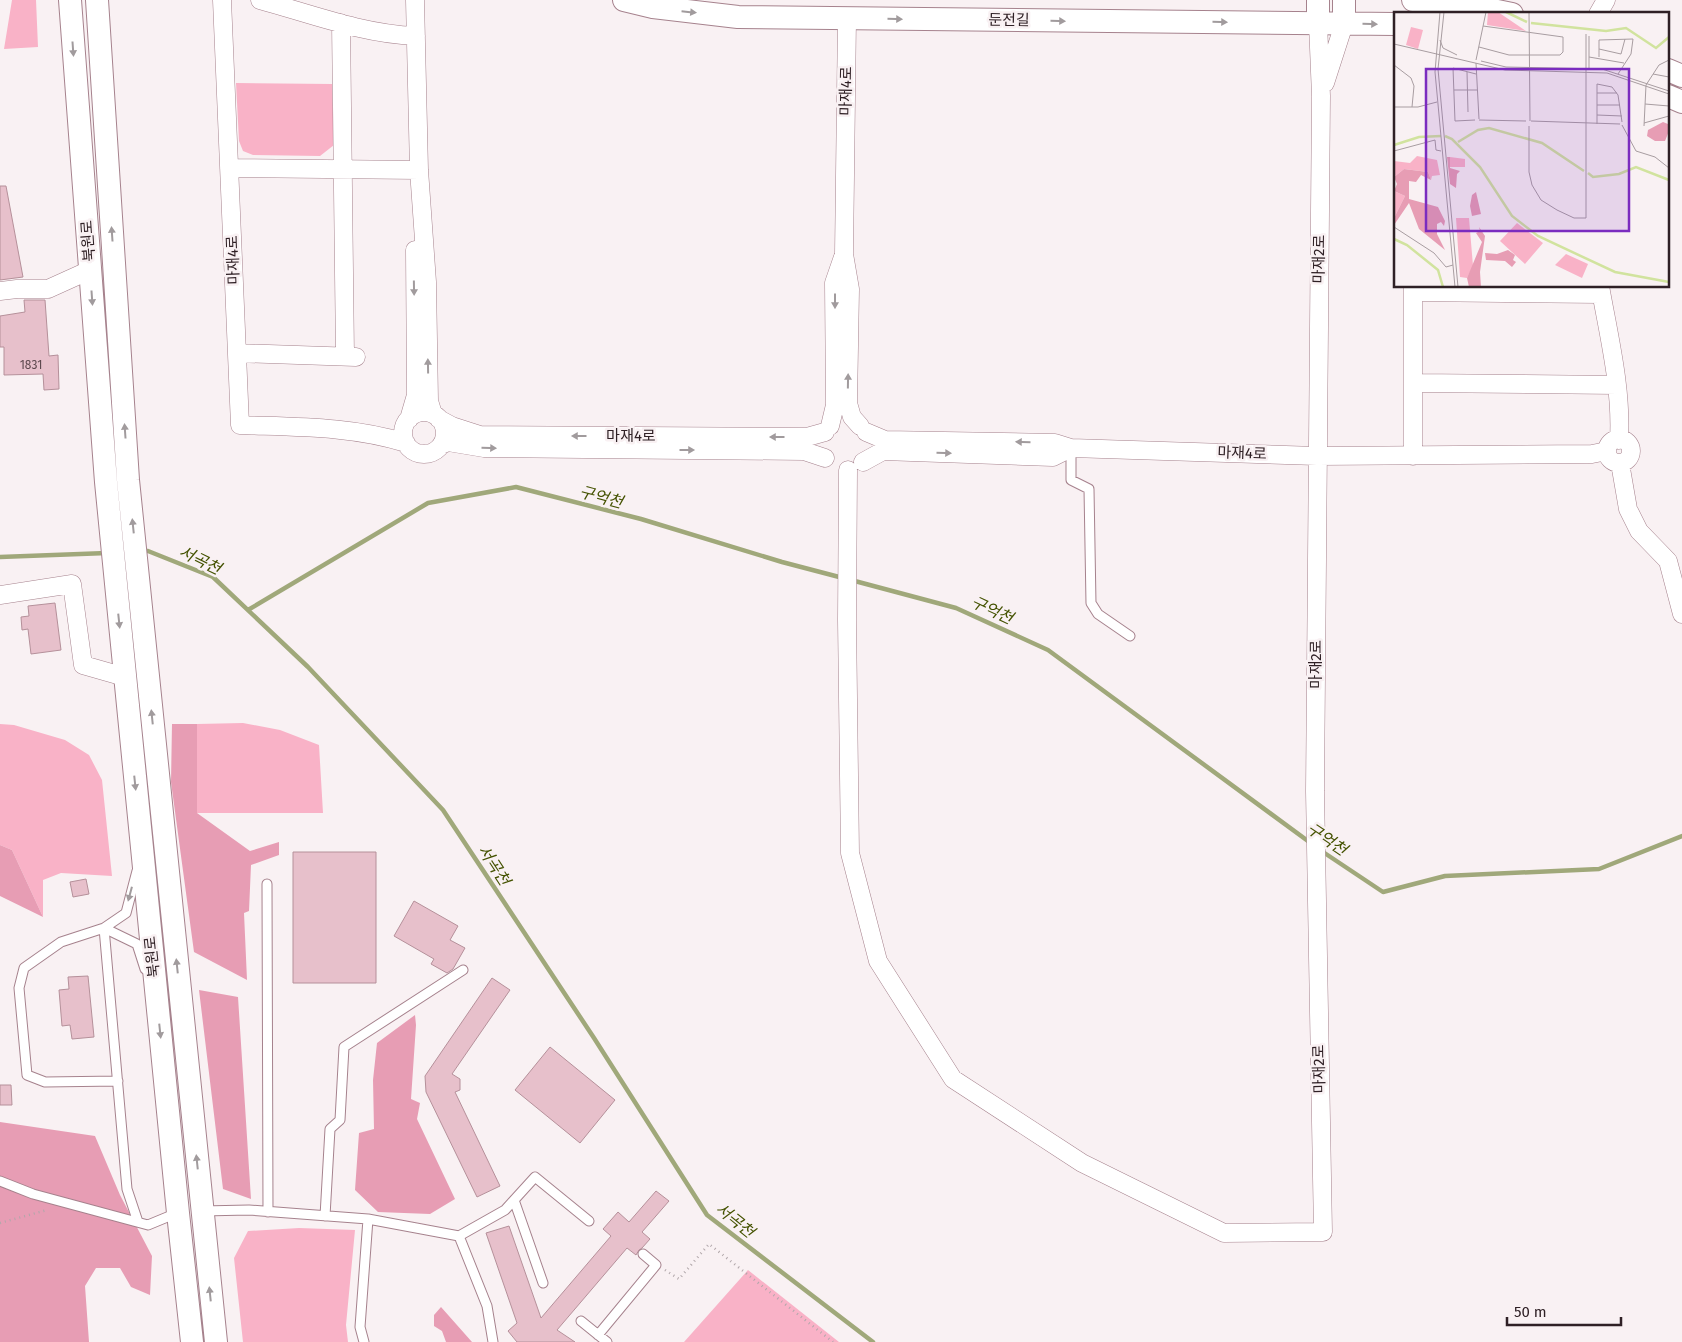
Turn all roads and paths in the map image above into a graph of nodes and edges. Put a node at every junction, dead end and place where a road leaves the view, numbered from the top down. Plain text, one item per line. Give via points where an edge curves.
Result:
1 (70, 0) edge
2 (97, 0) edge
3 (222, 0) edge
4 (260, 0) edge
5 (415, 0) edge
6 (624, 0) edge
7 (1318, 0) edge
8 (1344, 0) edge
9 (1413, 0) edge
10 (1606, 0) edge
11 (847, 9) edge
12 (1502, 12) edge
13 (1599, 12) edge
14 (341, 23) junction
15 (1318, 23) junction
16 (1344, 24) junction
17 (1394, 24) edge
18 (416, 36) junction
19 (1670, 71) edge
20 (1682, 76) edge
21 (1321, 96) junction
22 (1670, 97) edge
23 (1682, 102) edge
24 (229, 168) junction
25 (343, 169) junction
26 (419, 170) junction
27 (844, 254) junction
28 (90, 270) junction
29 (1413, 289) edge
30 (1601, 290) edge
31 (0, 291) edge
32 (237, 353) junction
33 (1413, 383) junction
34 (1617, 385) junction
35 (436, 416) junction
36 (406, 421) junction
37 (827, 429) junction
38 (863, 429) junction
39 (348, 430) junction
40 (406, 443) junction
41 (441, 445) junction
42 (1071, 448) junction
43 (1615, 451) junction
44 (1317, 456) junction
45 (1413, 456) junction
46 (825, 458) junction
47 (856, 466) junction
48 (0, 595) edge
49 (1682, 614) edge
50 (1130, 636) dead end
51 (125, 677) junction
52 (142, 851) junction
53 (267, 884) dead end
54 (104, 928) junction
55 (463, 970) dead end
56 (156, 998) junction
57 (118, 1081) junction
58 (0, 1181) edge
59 (514, 1200) junction
60 (70, 1204) junction
61 (202, 1211) junction
62 (268, 1212) junction
63 (178, 1213) junction
64 (326, 1216) junction
65 (368, 1219) junction
66 (589, 1221) dead end
67 (138, 1222) junction
68 (0, 1223) edge
69 (459, 1236) junction
70 (643, 1254) dead end
71 (656, 1265) junction
72 (543, 1282) dead end
73 (581, 1322) dead end
74 (598, 1335) junction
75 (492, 1338) edge
76 (192, 1342) edge
77 (216, 1342) edge
78 (364, 1342) edge
79 (501, 1342) edge
80 (607, 1342) edge
81 (833, 1342) edge

1 -> 28 street, 북원로
61 -> 2 street, 북원로 via 128,480
3 - 24 street, 마재4로
4 - 14 street
5 - 18 street
6 -> 11 street, 둔전길 via 653,7 738,17
7 - 15 street
8 - 16 street
9 - 12 street via 1453,2
10 - 13 street
11 -> 15 street, 둔전길
11 - 27 street, 마재4로
14 - 18 street via 395,35
14 - 25 street
15 - 16 street, 둔전길
15 - 21 street
16 -> 17 street, 둔전길
16 - 21 street
18 - 26 street
19 - 20 street
21 - 44 street, 마재2로
22 - 23 street
24 - 25 street
24 - 32 street, 마재4로
25 - 26 street
25 - 32 street via 351,357
35 -> 26 street via 429,401 427,282
26 -> 36 street via 414,269 416,395
27 -> 37 street, 마재4로 via 834,283 835,405
38 -> 27 street, 마재4로 via 852,417 848,403 850,289
28 - 31 street via 48,289
28 -> 51 street, 북원로
29 - 30 street
29 - 33 street
30 - 34 street
32 - 39 street, 마재4로 via 240,425
33 - 34 street
33 - 45 street
34 - 43 street via 1620,422
35 - 36 street via 420,412
37 -> 35 street, 마재4로 via 807,437 480,435 452,426
35 - 41 street via 445,431
36 - 39 street, 마재4로
36 - 40 street via 403,437
37 - 38 street via 845,421
37 - 46 street via 821,447
42 -> 38 street, 마재4로 via 1055,443 885,440
38 - 47 street via 870,448 868,456
39 - 40 street, 마재4로
40 - 41 street via 423,454
41 -> 46 street, 마재4로 via 448,442 484,448 804,451
42 - 44 street, 마재4로
47 -> 42 street, 마재4로 via 883,451 1054,457
42 - 50 lane via 1071,480 1089,489 1091,603 1098,614
43 - 45 street, 마재4로
43 - 49 street via 1628,509 1639,531 1668,561
44 - 45 street, 마재4로
44 - 47 street, 마재2로 via 1315,790 1323,1232 1224,1233 1082,1163 953,1079 878,961 850,853 848,535
46 - 47 street via 833,466
48 - 51 street via 72,584 83,666
51 -> 52 street, 북원로
52 -> 54 lane via 126,913
52 - 56 street, 북원로
53 - 62 lane
54 - 56 lane via 136,944
54 - 57 lane
54 - 57 lane via 61,942 24,968 19,988 27,1075 45,1082
55 - 64 lane via 344,1047 340,1120 330,1129
56 -> 63 street, 북원로
57 - 67 lane via 127,1188
58 - 60 lane
59 - 66 lane via 535,1177
59 - 69 lane via 505,1210
59 - 72 lane
60 - 67 lane
60 - 68 path
61 - 62 lane
61 - 63 street
77 -> 61 street, 북원로
62 - 64 lane
63 - 67 lane via 148,1225
63 - 76 street, 북원로
64 - 65 lane
65 - 69 lane
65 - 78 lane via 360,1327
69 - 75 lane via 487,1306
70 - 71 lane
71 - 74 lane
71 - 81 path via 679,1279 709,1244
73 - 74 lane
74 - 80 lane
75 - 79 lane

